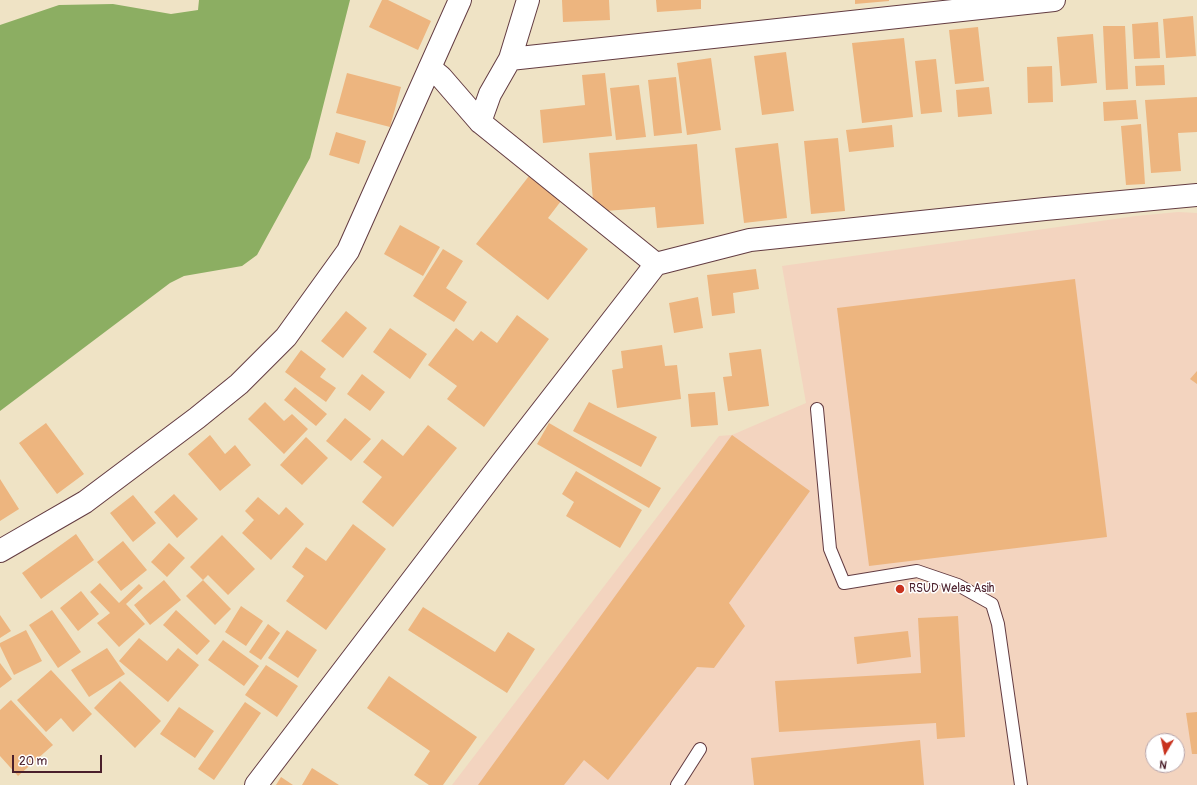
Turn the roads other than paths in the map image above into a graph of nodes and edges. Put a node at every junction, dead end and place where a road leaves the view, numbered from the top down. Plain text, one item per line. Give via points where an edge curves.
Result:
1 (460, 0) edge
2 (528, 0) edge
3 (1054, 0) edge
4 (510, 59) junction
5 (430, 68) junction
6 (480, 122) junction
7 (1197, 195) edge
8 (656, 264) junction
9 (817, 409) dead end
10 (0, 550) edge
11 (700, 749) dead end
12 (256, 785) edge
13 (677, 785) edge
14 (1021, 785) edge

1 - 5 street
2 - 4 street
3 - 4 street
4 - 6 street via 490,94
5 - 6 street
5 - 10 street via 348,251 286,337 239,384 85,502
6 - 8 street
7 - 8 street via 750,240
8 - 12 street
9 - 14 lane via 830,549 844,583 917,572 958,585 992,604 998,624
11 - 13 lane

